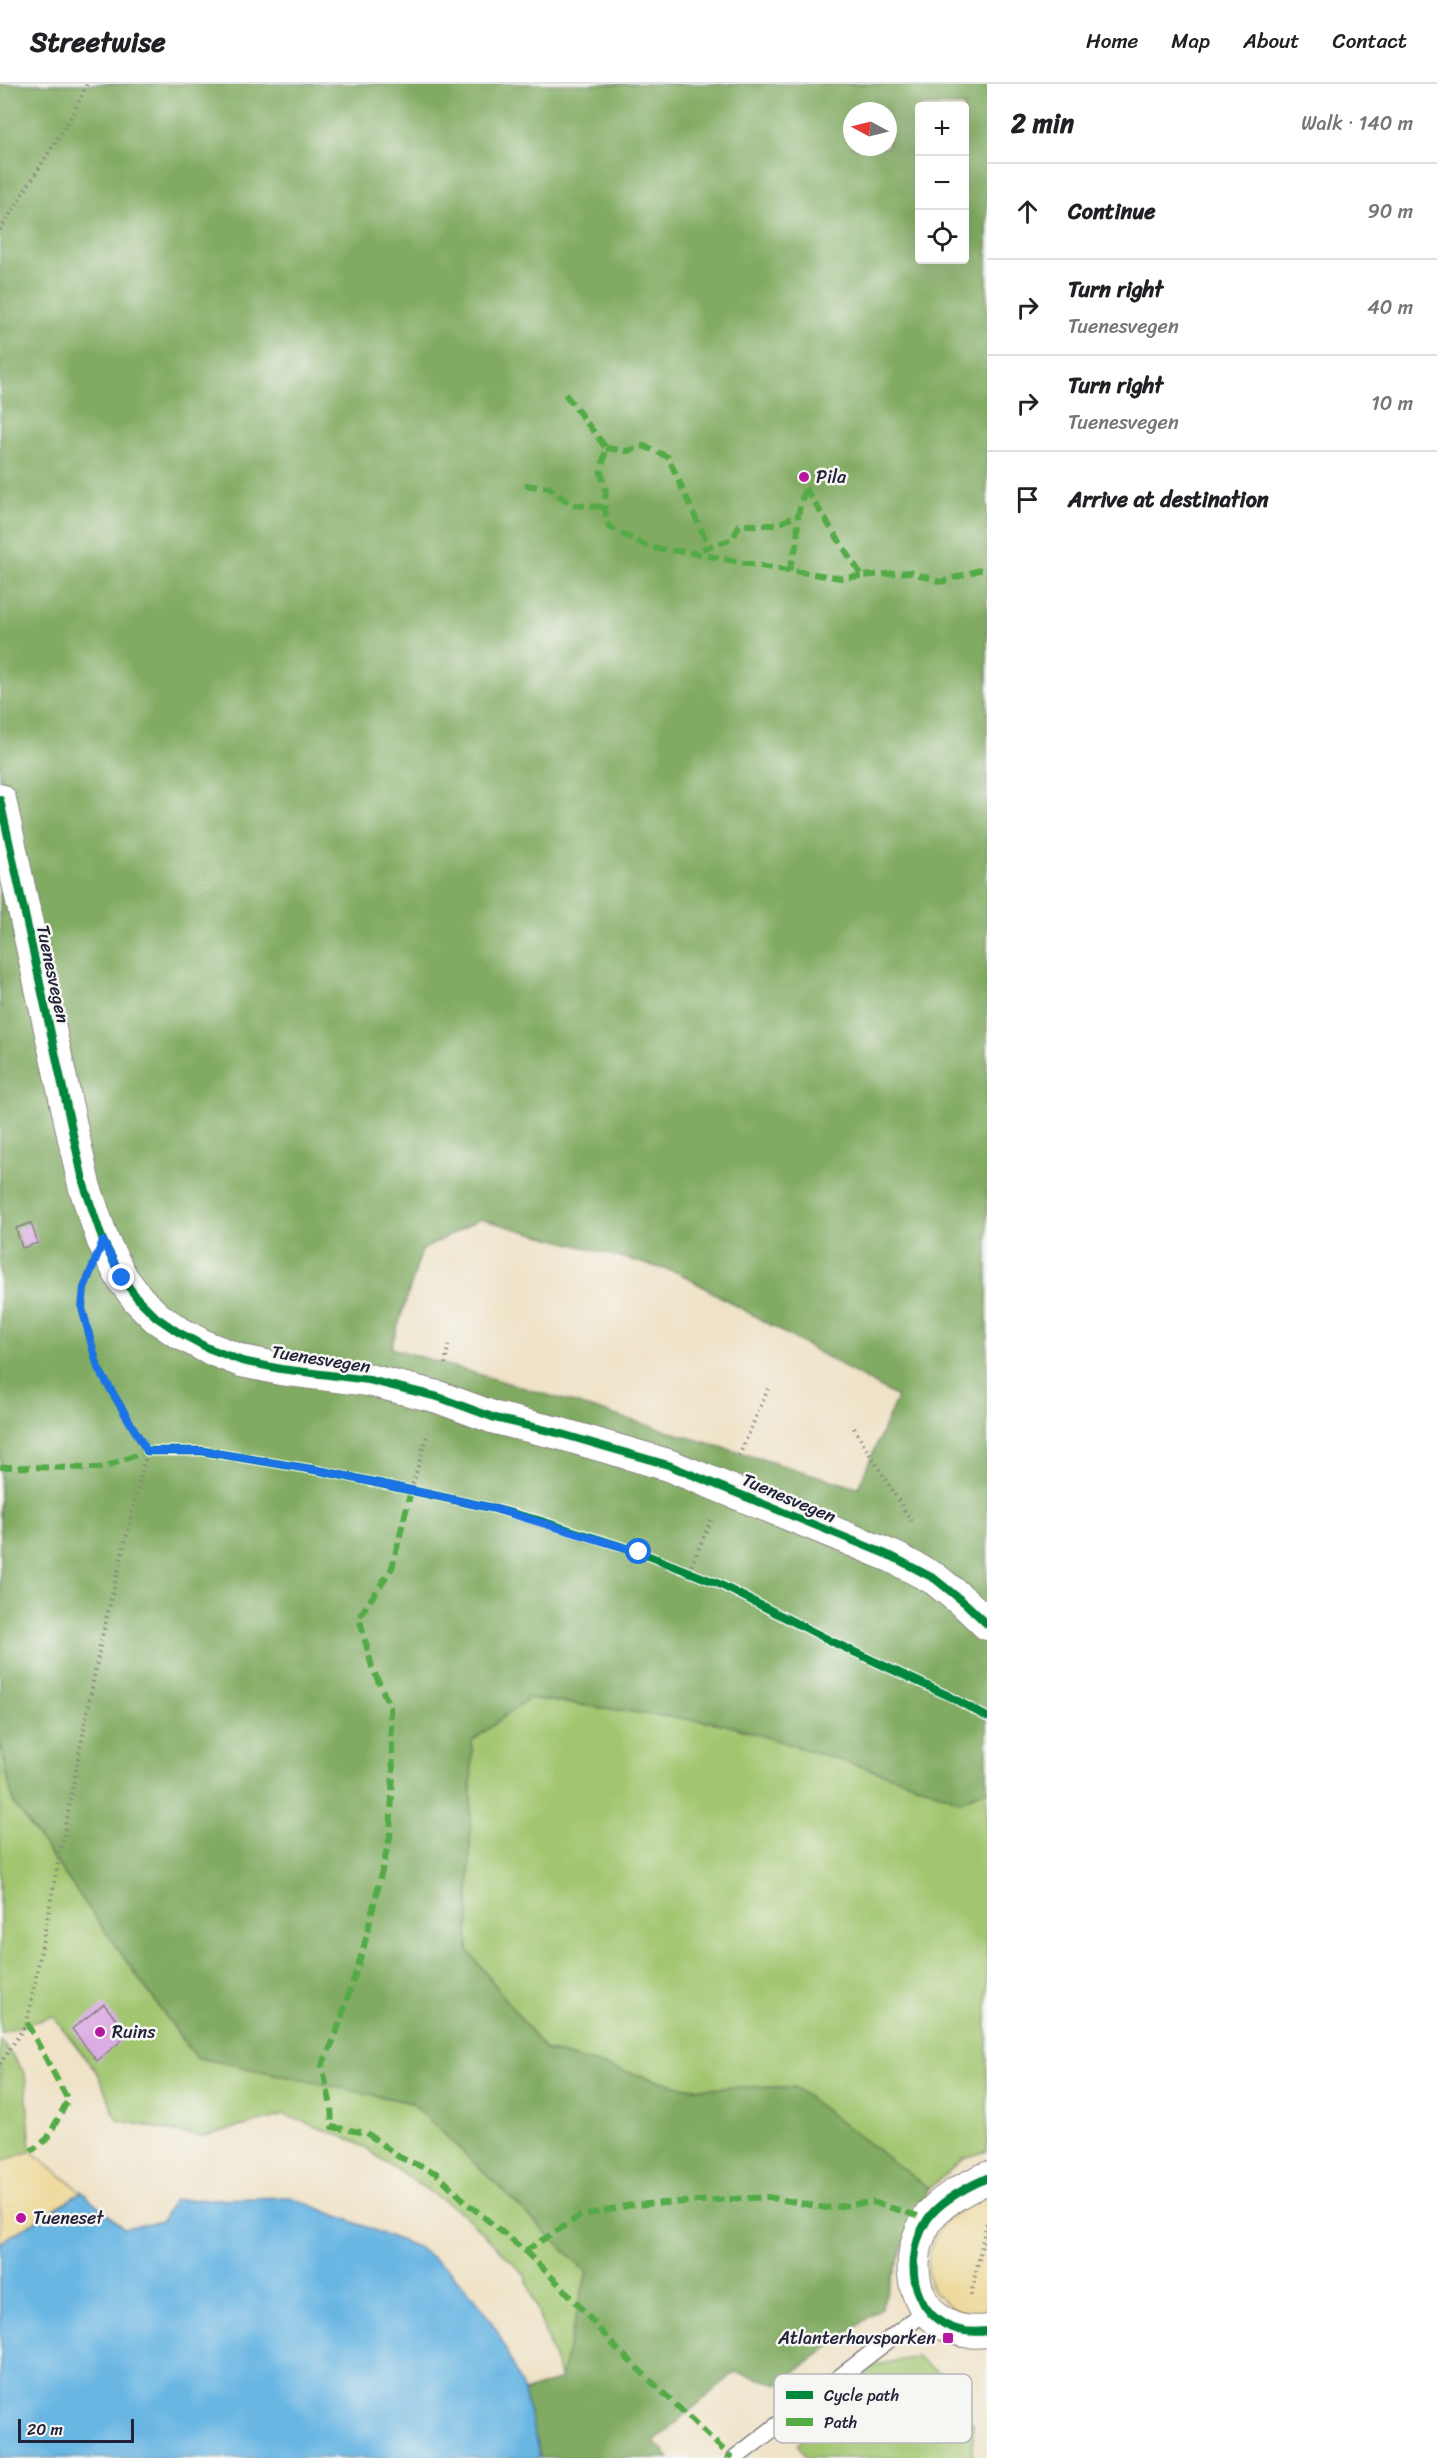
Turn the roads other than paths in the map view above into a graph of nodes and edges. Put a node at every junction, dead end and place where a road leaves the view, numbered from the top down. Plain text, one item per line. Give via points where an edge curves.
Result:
1 (0, 801) edge
2 (987, 1624) edge
3 (987, 2178) edge
4 (926, 2311) junction
5 (987, 2331) edge
6 (844, 2374) edge
7 (774, 2428) edge
8 (735, 2458) edge

1 - 2 street, Tuenesvegen via 84,1185 103,1241 122,1278 156,1317 208,1348 242,1361 369,1380 668,1465 893,1557 935,1579
3 - 4 street via 940,2207 919,2236 915,2280
4 - 5 street via 963,2331
4 - 6 lane
7 - 8 lane

